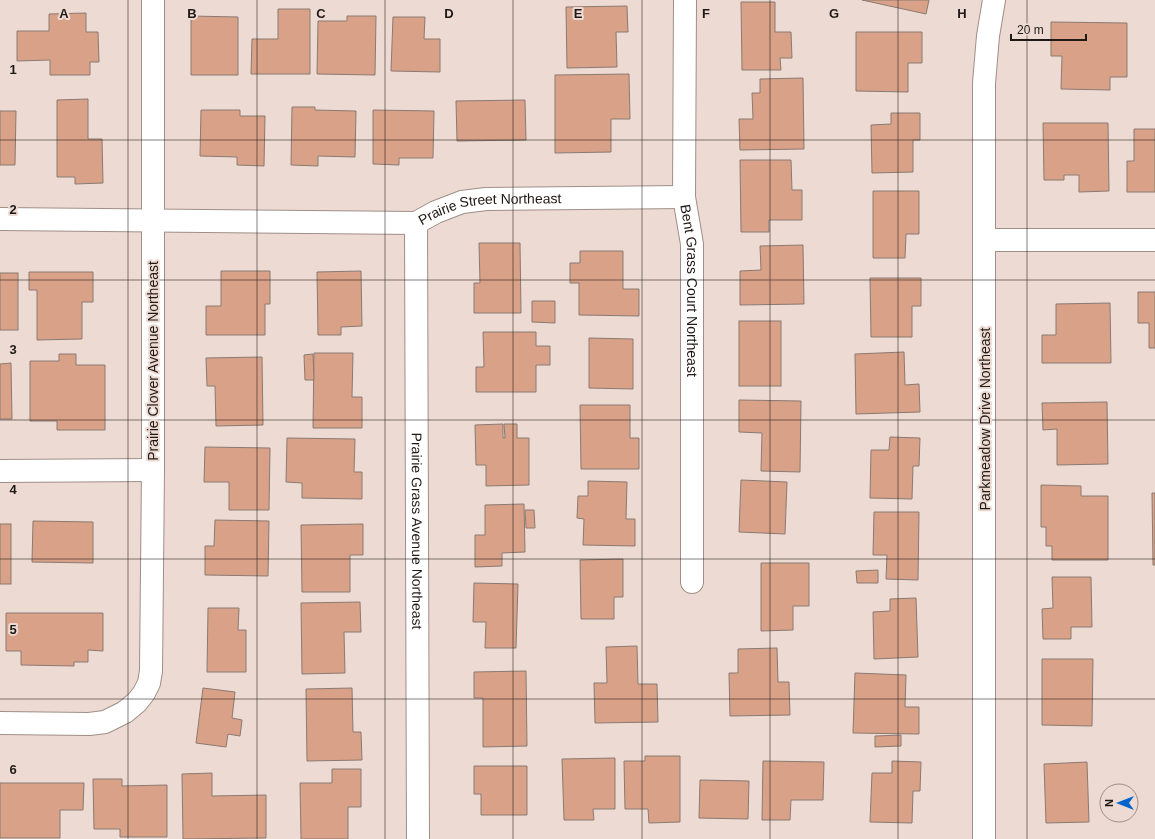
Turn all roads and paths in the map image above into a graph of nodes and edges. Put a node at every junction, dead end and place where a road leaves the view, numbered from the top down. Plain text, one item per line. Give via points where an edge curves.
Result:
1 (153, 0) edge
2 (686, 0) edge
3 (994, 0) edge
4 (684, 197) junction
5 (0, 220) edge
6 (153, 220) junction
7 (416, 222) junction
8 (985, 240) junction
9 (1155, 240) edge
10 (153, 470) junction
11 (0, 471) edge
12 (692, 582) dead end
13 (0, 723) edge
14 (418, 839) edge
15 (984, 839) edge

1 - 6 street, Prairie Clover Avenue Northeast
2 - 4 street, Bent Grass Court Northeast
3 - 8 street, Parkmeadow Drive Northeast via 984,84
4 - 7 street, Prairie Street Northeast via 486,199 462,202
4 - 12 street, Bent Grass Court Northeast via 692,244
5 - 6 street, Prairie Street Northeast
6 - 7 street, Prairie Street Northeast
6 - 10 street, Prairie Clover Avenue Northeast
7 - 14 street, Prairie Grass Avenue Northeast
8 - 9 street
8 - 15 street, Parkmeadow Drive Northeast
10 - 11 street
10 - 13 street, Prairie Clover Avenue Northeast via 151,671 144,693 125,712 105,722

